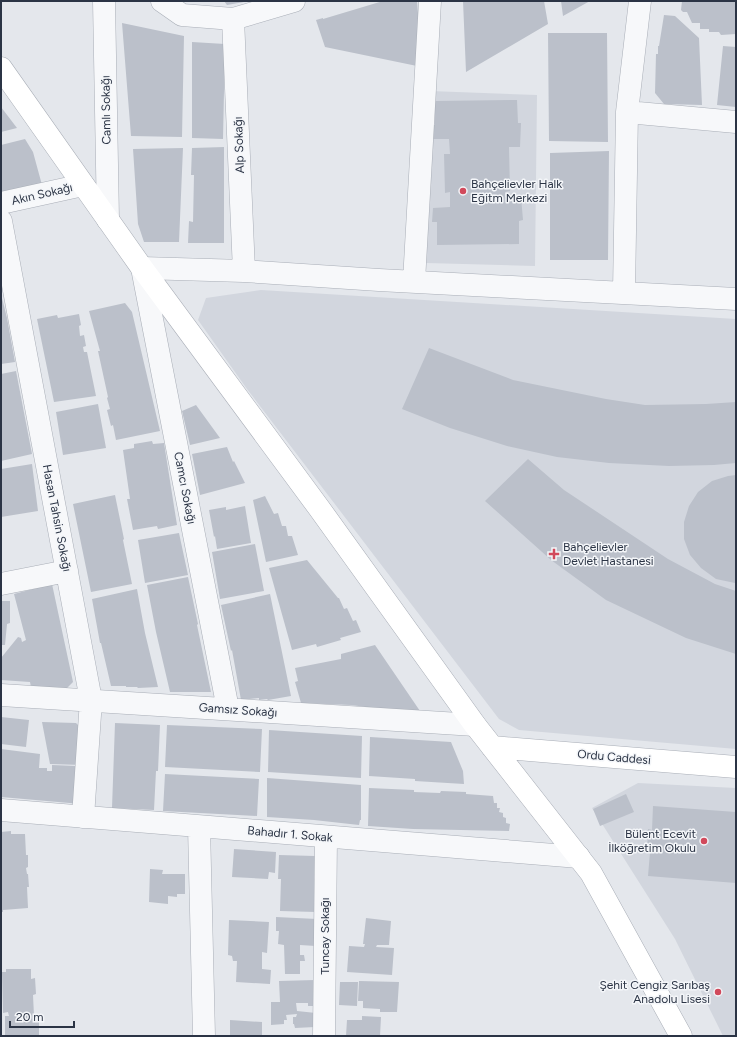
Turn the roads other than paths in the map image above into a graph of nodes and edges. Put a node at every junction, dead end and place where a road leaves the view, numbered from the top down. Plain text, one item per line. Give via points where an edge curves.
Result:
1 (104, 1) edge
2 (162, 1) edge
3 (294, 1) edge
4 (430, 1) edge
5 (640, 1) edge
6 (234, 19) junction
7 (1, 68) edge
8 (627, 112) junction
9 (736, 122) edge
10 (83, 185) junction
11 (1, 203) edge
12 (1, 220) edge
13 (108, 220) junction
14 (142, 268) junction
15 (244, 271) junction
16 (414, 281) junction
17 (624, 292) junction
18 (736, 299) edge
19 (67, 571) junction
20 (1, 584) edge
21 (1, 695) edge
22 (91, 700) junction
23 (228, 709) junction
24 (475, 725) junction
25 (492, 747) junction
26 (736, 767) edge
27 (1, 810) edge
28 (83, 817) junction
29 (199, 826) junction
30 (326, 837) junction
31 (579, 857) junction
32 (204, 1036) edge
33 (324, 1036) edge
34 (681, 1036) edge

1 - 13 street, Camlı Sokağı
2 - 6 street via 182,15
3 - 6 street
4 - 16 street
5 - 8 street
6 - 15 street, Alp Sokağı
7 - 10 street
8 - 9 street
8 - 17 street
10 - 11 street, Akın Sokağı
10 - 13 street
12 - 19 street, Hasan Tahsin Sokağı
13 - 14 street
14 - 15 street
14 - 23 street, Camcı Sokağı
14 - 24 street
15 - 16 street
16 - 17 street
17 - 18 street
19 - 20 street
19 - 22 street, Hasan Tahsin Sokağı
21 - 22 street, Gamsız Sokağı
22 - 23 street, Gamsız Sokağı
22 - 28 street, Hasan Tahsin Sokağı
23 - 24 street, Gamsız Sokağı
24 - 25 street
25 - 26 street, Ordu Caddesi
25 - 31 street
27 - 28 street, Bahadır 1. Sokak
28 - 29 street, Bahadır 1. Sokak
29 - 30 street, Bahadır 1. Sokak
29 - 32 street
30 - 31 street, Bahadır 1. Sokak
30 - 33 street, Tuncay Sokağı
31 - 34 street via 591,873

